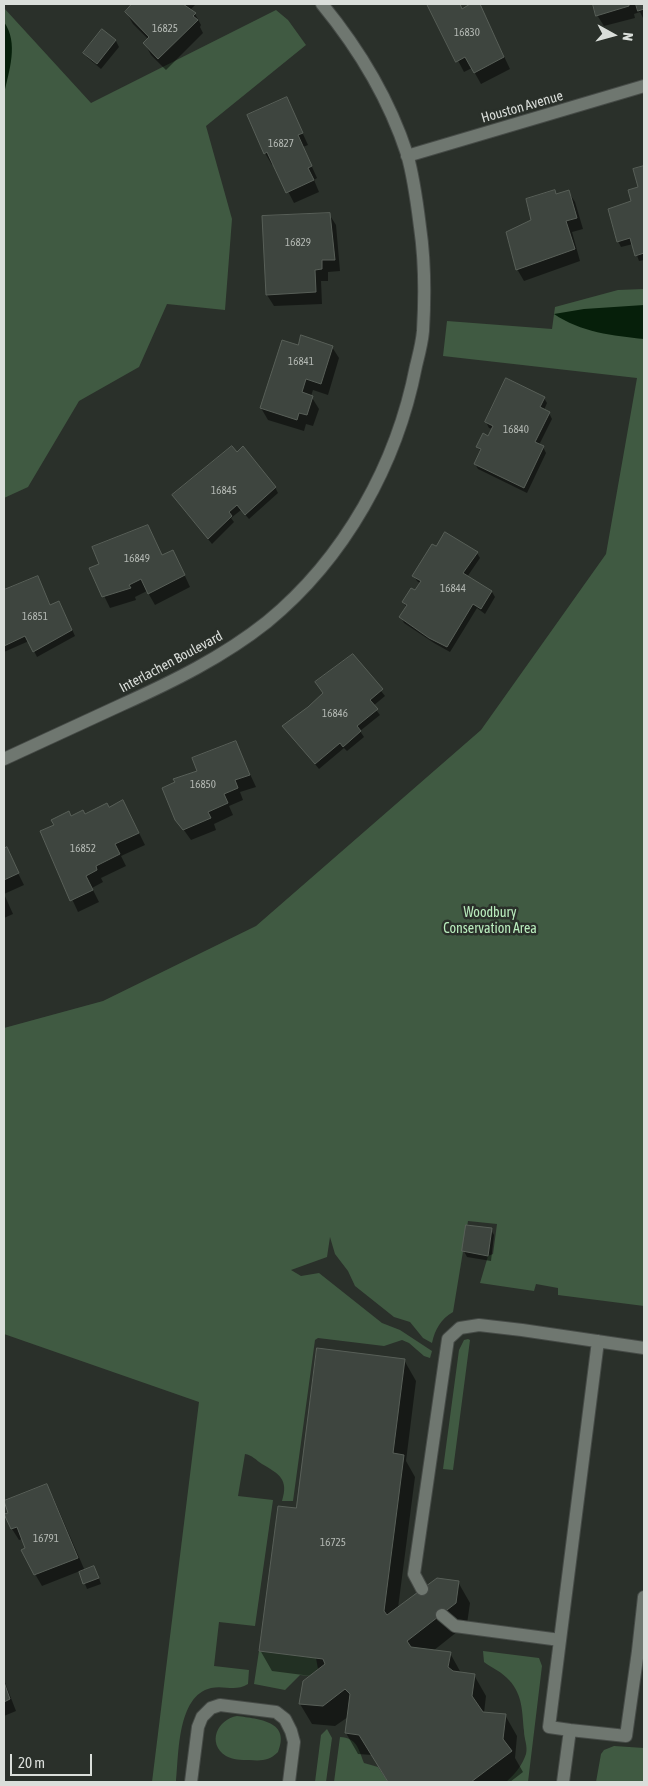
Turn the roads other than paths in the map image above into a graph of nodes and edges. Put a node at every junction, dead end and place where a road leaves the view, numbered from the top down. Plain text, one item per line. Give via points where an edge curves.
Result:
1 (322, 4) edge
2 (644, 86) edge
3 (407, 156) junction
4 (4, 760) edge
5 (598, 1341) junction
6 (644, 1348) edge
7 (422, 1588) dead end
8 (644, 1597) edge
9 (442, 1615) dead end
10 (560, 1640) junction
11 (641, 1651) edge
12 (570, 1730) junction
13 (191, 1782) edge
14 (289, 1782) edge
15 (563, 1782) edge

1 - 3 street, Interlachen Boulevard via 363,59
2 - 3 street, Houston Avenue
3 - 4 street, Interlachen Boulevard via 423,246 423,333 412,391 395,442 372,491 341,543 300,591 224,653 170,683
5 - 6 street
5 - 7 street via 479,1325 460,1328 448,1339 414,1574
5 - 10 street
8 - 11 street
9 - 10 street via 460,1628
10 - 12 street via 549,1727
11 - 12 street via 626,1736
12 - 15 street
13 - 14 street via 198,1727 202,1717 220,1705 276,1712 285,1719 294,1742

